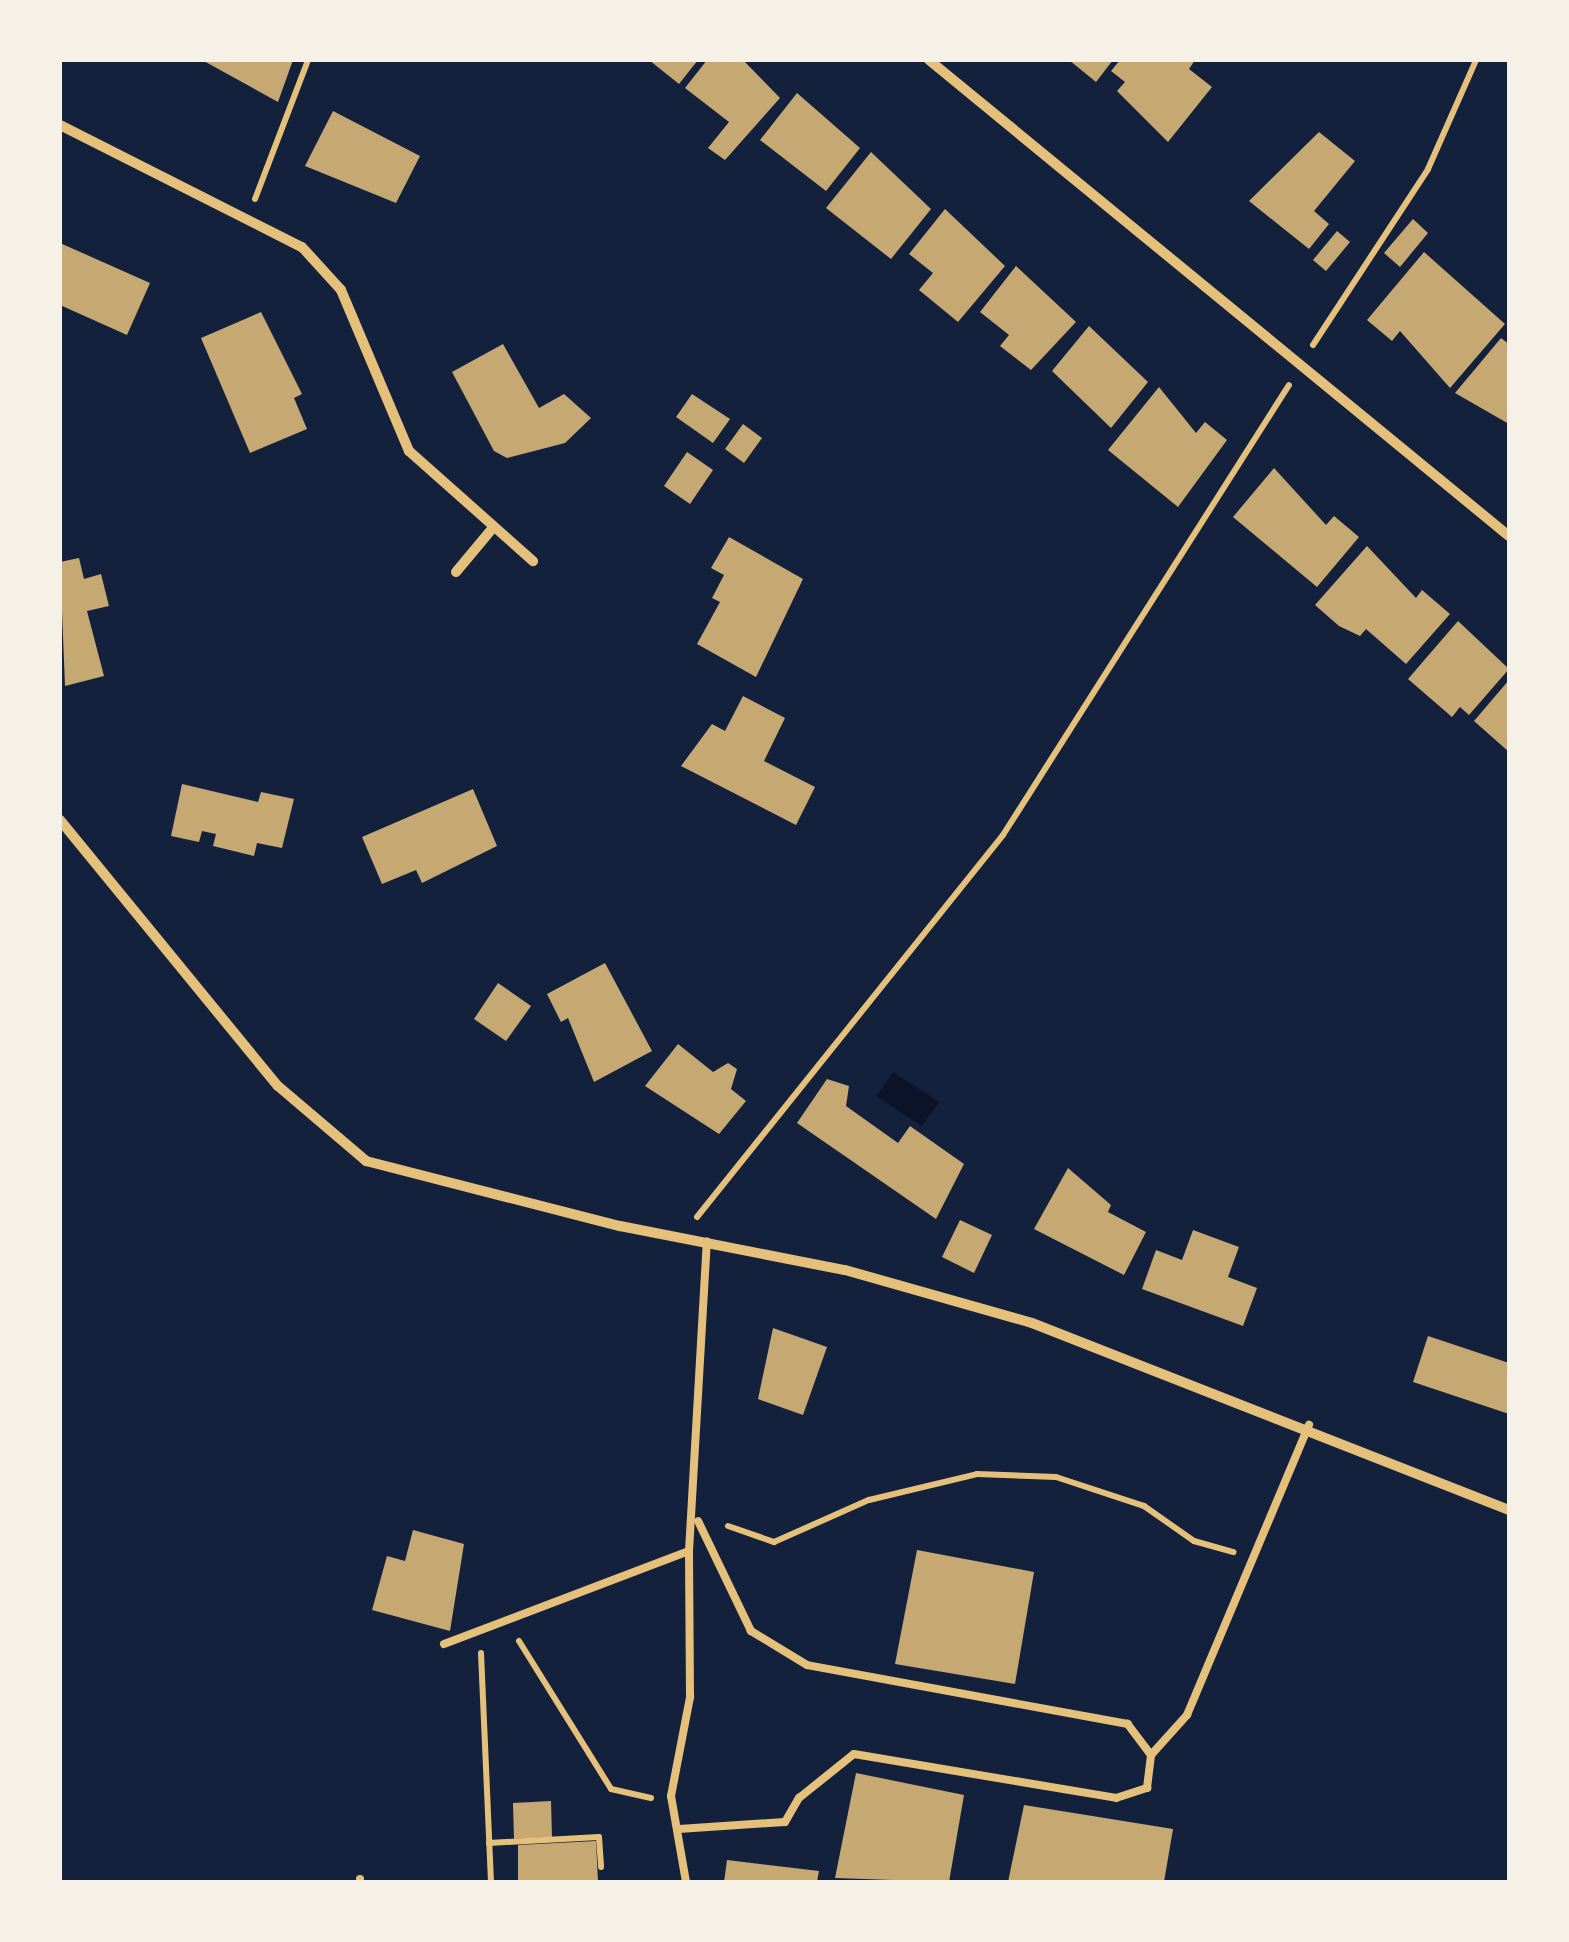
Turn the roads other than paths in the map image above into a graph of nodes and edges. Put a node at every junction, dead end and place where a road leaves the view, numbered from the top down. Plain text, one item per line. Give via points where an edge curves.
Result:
1 (930, 60) edge
2 (60, 125) edge
3 (492, 529) junction
4 (1509, 536) edge
5 (533, 561) dead end
6 (456, 572) dead end
7 (60, 820) edge
8 (707, 1242) junction
9 (1310, 1425) junction
10 (1509, 1510) edge
11 (698, 1521) junction
12 (689, 1551) junction
13 (444, 1644) dead end
14 (1151, 1755) junction
15 (679, 1830) junction
16 (686, 1882) edge

1 - 4 street
2 - 3 street via 250,214 302,247 341,290 409,451
3 - 5 street
3 - 6 street
7 - 8 street via 278,1086 366,1161
8 - 9 street via 1032,1323
8 - 11 lane
9 - 10 street
9 - 14 lane via 1187,1715
11 - 12 lane
11 - 14 lane via 751,1631 807,1665 1128,1724
12 - 13 lane
12 - 15 lane via 690,1697 671,1796
14 - 15 lane via 1146,1788 1116,1798 854,1754 798,1798 785,1822
15 - 16 lane

